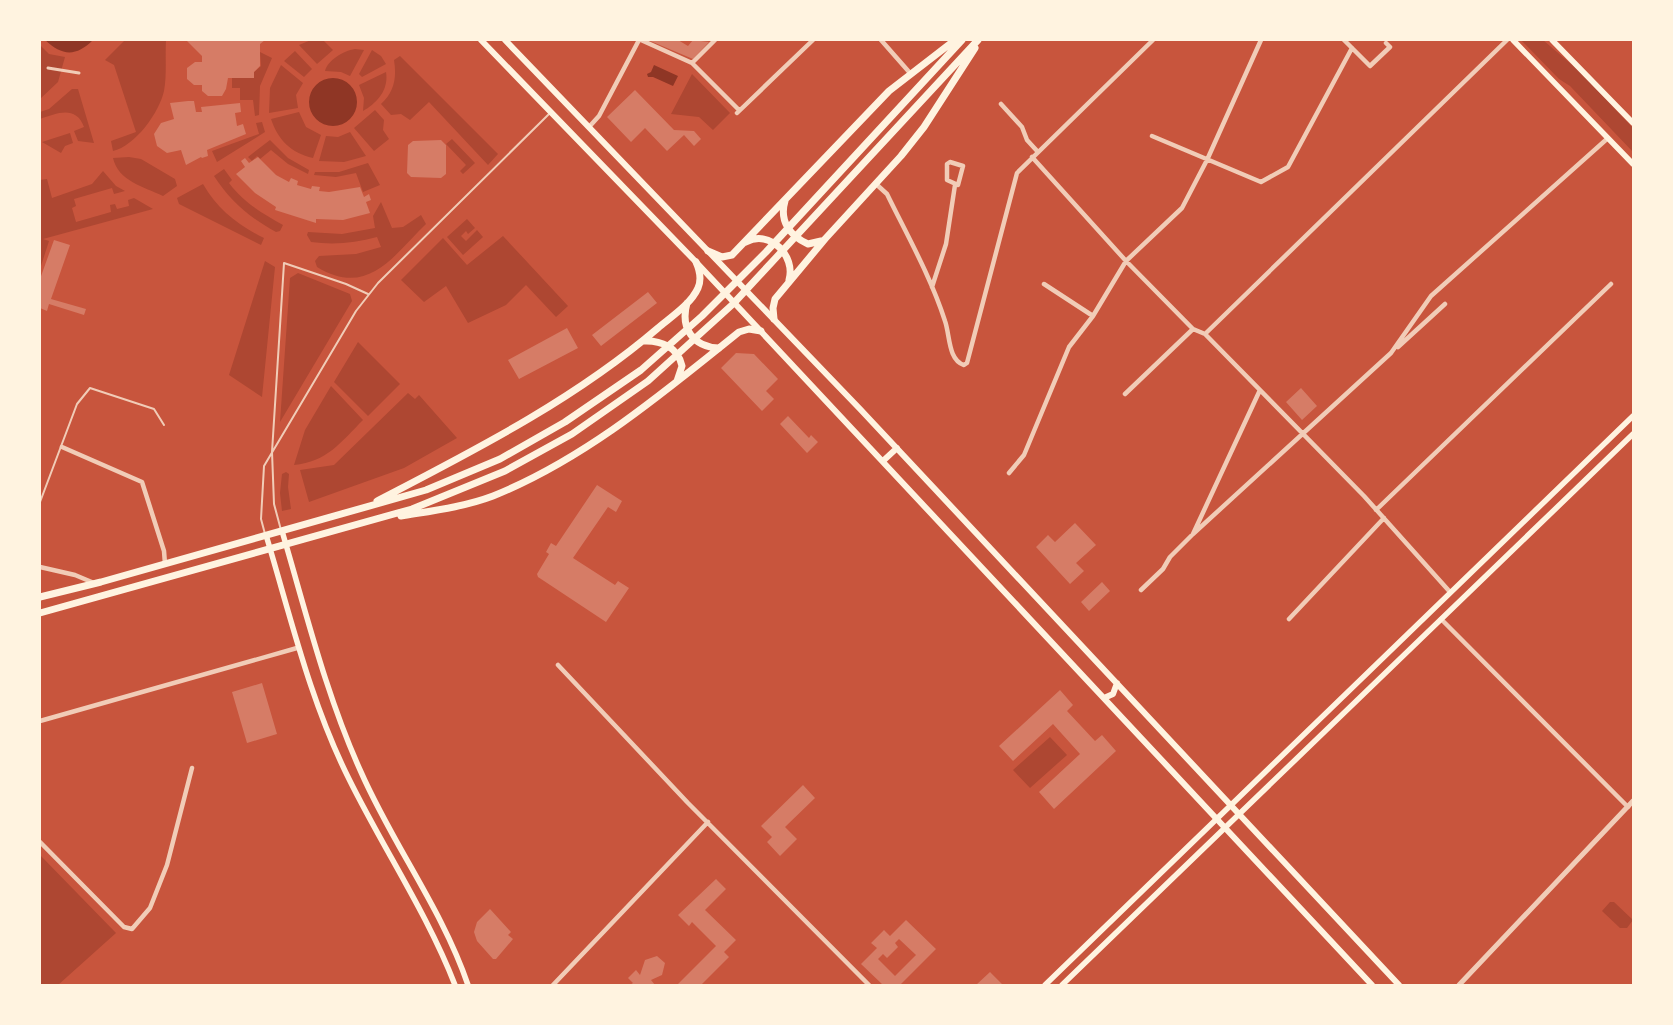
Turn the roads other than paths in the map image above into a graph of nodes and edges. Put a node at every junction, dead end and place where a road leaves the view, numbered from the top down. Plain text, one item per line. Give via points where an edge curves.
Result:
1 (481, 40) edge
2 (492, 40) edge
3 (505, 40) edge
4 (640, 40) edge
5 (715, 40) edge
6 (813, 40) edge
7 (881, 40) edge
8 (955, 40) edge
9 (962, 40) edge
10 (979, 40) edge
11 (1153, 40) edge
12 (1261, 40) edge
13 (1344, 40) edge
14 (1507, 40) edge
15 (1513, 40) edge
16 (1552, 40) edge
17 (1386, 43) dead end
18 (486, 46) junction
19 (1352, 48) junction
20 (692, 63) junction
21 (48, 68) dead end
22 (79, 73) dead end
23 (910, 73) junction
24 (1001, 104) dead end
25 (551, 112) junction
26 (1633, 123) edge
27 (589, 127) junction
28 (1152, 136) dead end
29 (1608, 138) junction
30 (1038, 152) junction
31 (1032, 158) junction
32 (1207, 160) junction
33 (1633, 164) edge
34 (876, 184) junction
35 (955, 185) junction
36 (785, 200) junction
37 (825, 239) junction
38 (744, 243) junction
39 (708, 251) junction
40 (1126, 261) junction
41 (696, 262) junction
42 (787, 284) junction
43 (1044, 284) dead end
44 (1611, 284) dead end
45 (932, 287) junction
46 (368, 294) junction
47 (688, 301) junction
48 (1445, 304) dead end
49 (1093, 316) junction
50 (774, 319) junction
51 (1193, 329) junction
52 (761, 331) junction
53 (1205, 334) junction
54 (643, 341) junction
55 (719, 348) junction
56 (1391, 353) junction
57 (676, 383) junction
58 (1260, 390) junction
59 (1125, 394) dead end
60 (1633, 416) edge
61 (164, 425) dead end
62 (1302, 433) junction
63 (1633, 434) edge
64 (62, 446) junction
65 (897, 448) junction
66 (272, 452) junction
67 (883, 461) junction
68 (1009, 473) dead end
69 (40, 502) edge
70 (365, 508) junction
71 (1376, 510) junction
72 (1384, 518) junction
73 (373, 520) junction
74 (282, 531) junction
75 (1193, 534) junction
76 (266, 535) junction
77 (286, 545) junction
78 (270, 550) junction
79 (165, 564) junction
80 (40, 568) edge
81 (96, 584) junction
82 (1141, 590) dead end
83 (1450, 592) junction
84 (40, 597) edge
85 (40, 613) edge
86 (1289, 619) dead end
87 (1441, 619) junction
88 (298, 648) junction
89 (558, 665) dead end
90 (1117, 684) junction
91 (1104, 698) junction
92 (40, 721) edge
93 (192, 768) dead end
94 (1633, 801) edge
95 (1230, 805) junction
96 (1628, 807) junction
97 (1238, 814) junction
98 (1216, 818) junction
99 (708, 822) junction
100 (1224, 827) junction
101 (40, 842) edge
102 (455, 985) edge
103 (468, 985) edge
104 (553, 985) edge
105 (869, 985) edge
106 (1045, 985) edge
107 (1062, 985) edge
108 (1372, 985) edge
109 (1399, 985) edge
110 (1459, 985) edge

1 - 18 main road
2 - 18 main road
3 - 27 main road
4 - 20 street
4 - 27 street via 599,116
5 - 20 street
6 - 20 street via 738,111
7 - 23 street
8 - 23 highway
9 - 70 highway via 766,252 661,354 620,386 506,456 446,483
10 - 34 highway via 924,127
10 - 73 highway via 755,282 648,380 601,416 527,461 449,495
11 - 30 street
12 - 32 street
13 - 19 street
14 - 53 street
15 - 29 main road
16 - 26 main road
17 - 19 street via 1390,47 1370,66
18 - 25 main road
19 - 32 street via 1286,169 1259,183
21 - 22 street
23 - 36 highway
24 - 30 street via 1022,127 1027,140
25 - 41 main road
25 - 46 lane
27 - 39 main road
28 - 32 street
29 - 33 main road
29 - 56 street via 1431,296
30 - 31 street
31 - 40 street
31 - 45 street via 1017,173 967,363 961,364 953,355 946,322
32 - 40 street via 1182,208
34 - 37 highway
34 - 45 street via 887,194
35 - 35 street via 960,184 963,168 950,162 947,164 947,180
35 - 45 street via 946,244
36 - 37 highway via 783,217 792,234 808,244
36 - 38 highway
37 - 42 highway
38 - 39 highway via 732,255 725,257
38 - 42 highway via 758,239 780,248 790,263
39 - 50 main road
40 - 49 street
40 - 51 street
41 - 47 highway via 700,280
41 - 52 main road
42 - 50 highway via 773,304
43 - 49 street
44 - 71 street
46 - 66 lane
46 - 66 lane via 284,263
47 - 54 highway
47 - 55 highway via 685,319 690,336 702,346
48 - 56 street
49 - 68 street via 1070,348 1024,454
50 - 65 main road
51 - 53 street
51 - 59 street
52 - 55 highway via 744,330
52 - 67 main road
53 - 58 street
54 - 57 highway via 660,342 675,351 682,366
54 - 70 highway via 582,387
55 - 57 highway
56 - 62 street
57 - 73 highway via 585,447 493,496 450,508
58 - 62 street
58 - 75 street
60 - 83 main road
61 - 64 lane via 154,409 90,388 77,404
62 - 71 street
62 - 75 street
63 - 87 main road
64 - 69 lane
64 - 79 street via 142,482 164,551
65 - 67 main road
65 - 90 main road
66 - 74 lane via 274,504
66 - 76 lane via 264,466 261,519
67 - 91 main road
70 - 74 highway
71 - 72 street
72 - 83 street
72 - 86 street
73 - 77 highway
74 - 76 highway
74 - 77 main road
75 - 82 street
76 - 78 main road
76 - 79 highway
77 - 78 highway
77 - 103 main road via 346,738 361,774 447,933
78 - 85 highway
78 - 88 main road
79 - 81 highway
80 - 81 street via 75,575
81 - 84 highway
83 - 95 main road
87 - 96 street
87 - 97 main road
88 - 92 street
88 - 102 main road via 318,709 349,780 442,954
89 - 99 street
90 - 91 main road via 1113,694
90 - 95 main road
91 - 98 main road
93 - 101 street via 167,865 150,908 132,929 128,929
94 - 96 street
95 - 97 main road
95 - 98 main road
96 - 110 street
97 - 100 main road
97 - 109 main road
98 - 100 main road
98 - 106 main road
99 - 104 street
99 - 105 street
100 - 107 main road
100 - 108 main road

